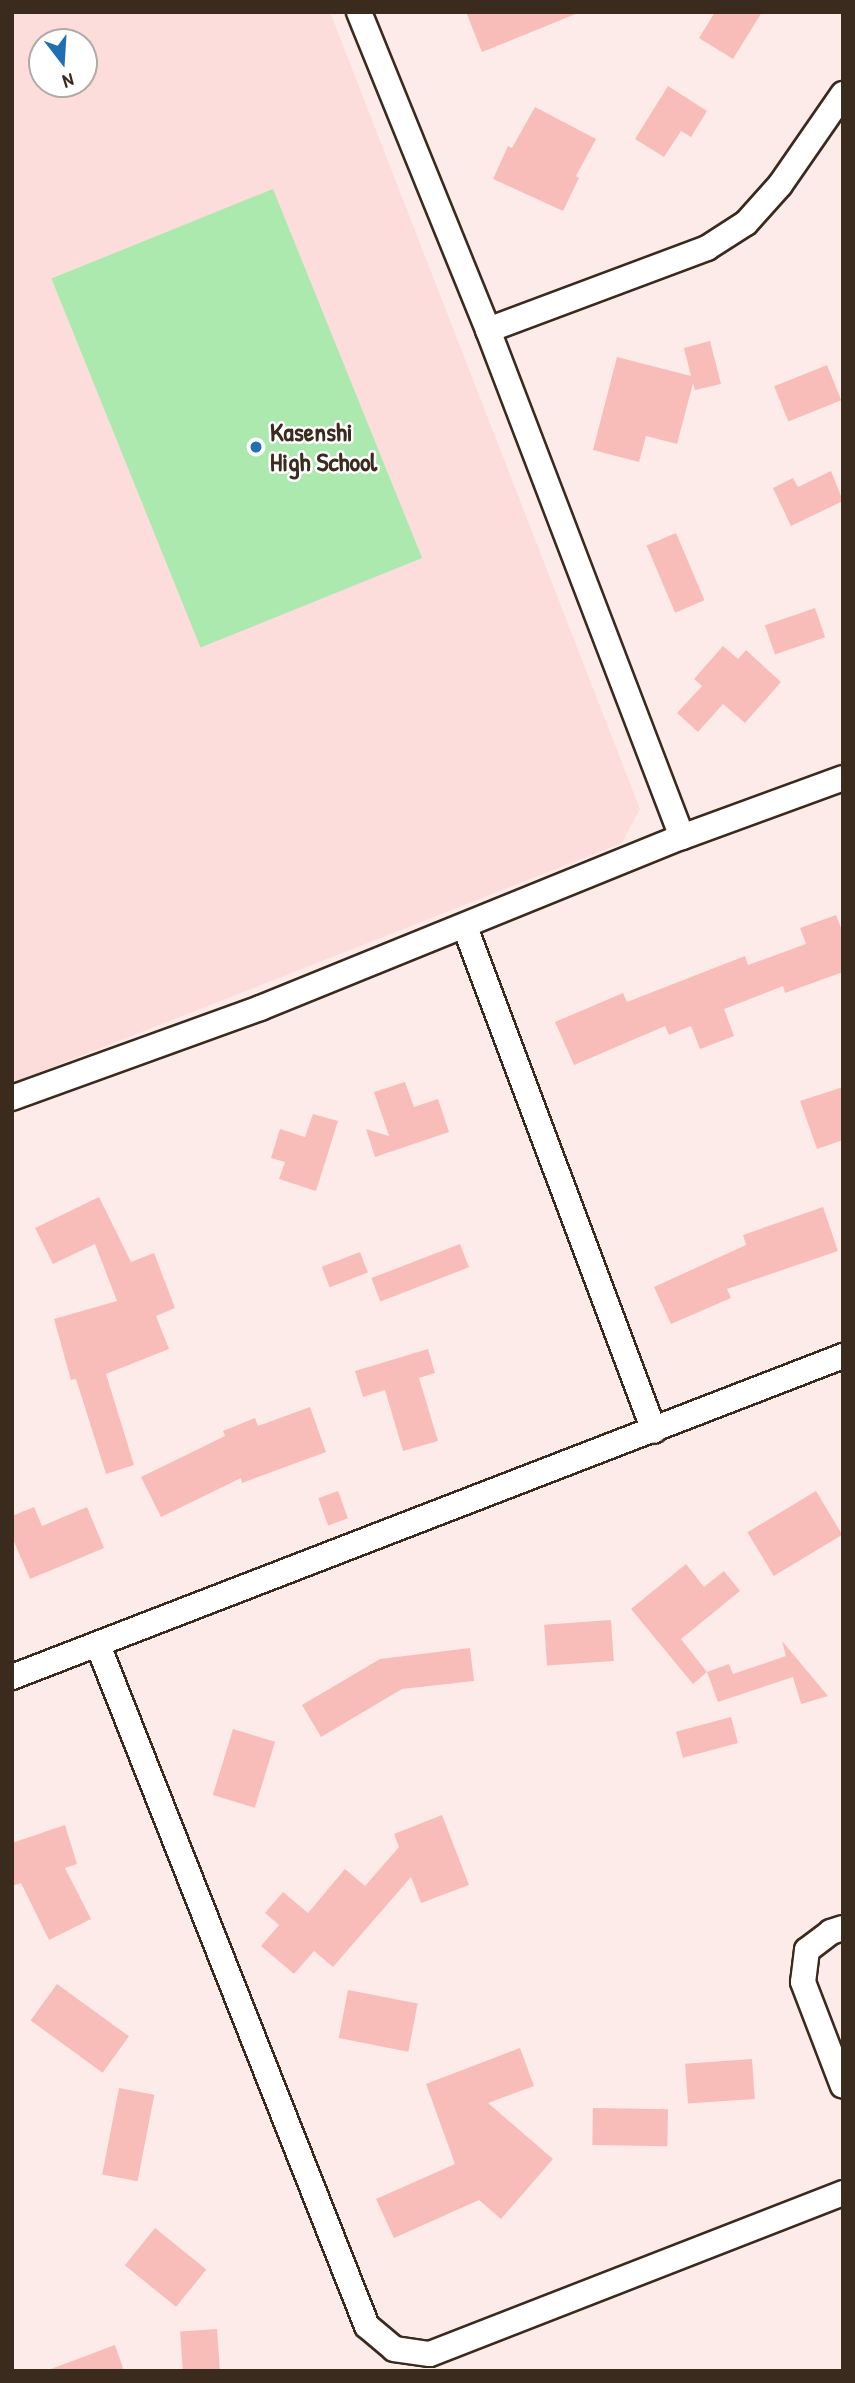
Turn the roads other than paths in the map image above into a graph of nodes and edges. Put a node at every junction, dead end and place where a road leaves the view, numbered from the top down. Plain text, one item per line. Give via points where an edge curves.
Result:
1 (359, 12) edge
2 (843, 94) edge
3 (488, 330) junction
4 (843, 778) edge
5 (682, 837) junction
6 (465, 927) junction
7 (12, 1098) edge
8 (843, 1356) edge
9 (654, 1430) junction
10 (98, 1645) junction
11 (12, 1677) edge
12 (843, 1928) edge
13 (843, 2086) edge
14 (843, 2193) edge

1 - 3 street
2 - 3 street via 780,184 746,223 707,248
3 - 5 street
4 - 5 street
5 - 6 street
6 - 7 street
6 - 9 street
8 - 9 street
9 - 10 street
10 - 11 street
10 - 14 street via 367,2326 394,2349 430,2354
12 - 13 street via 807,1950 803,1982

